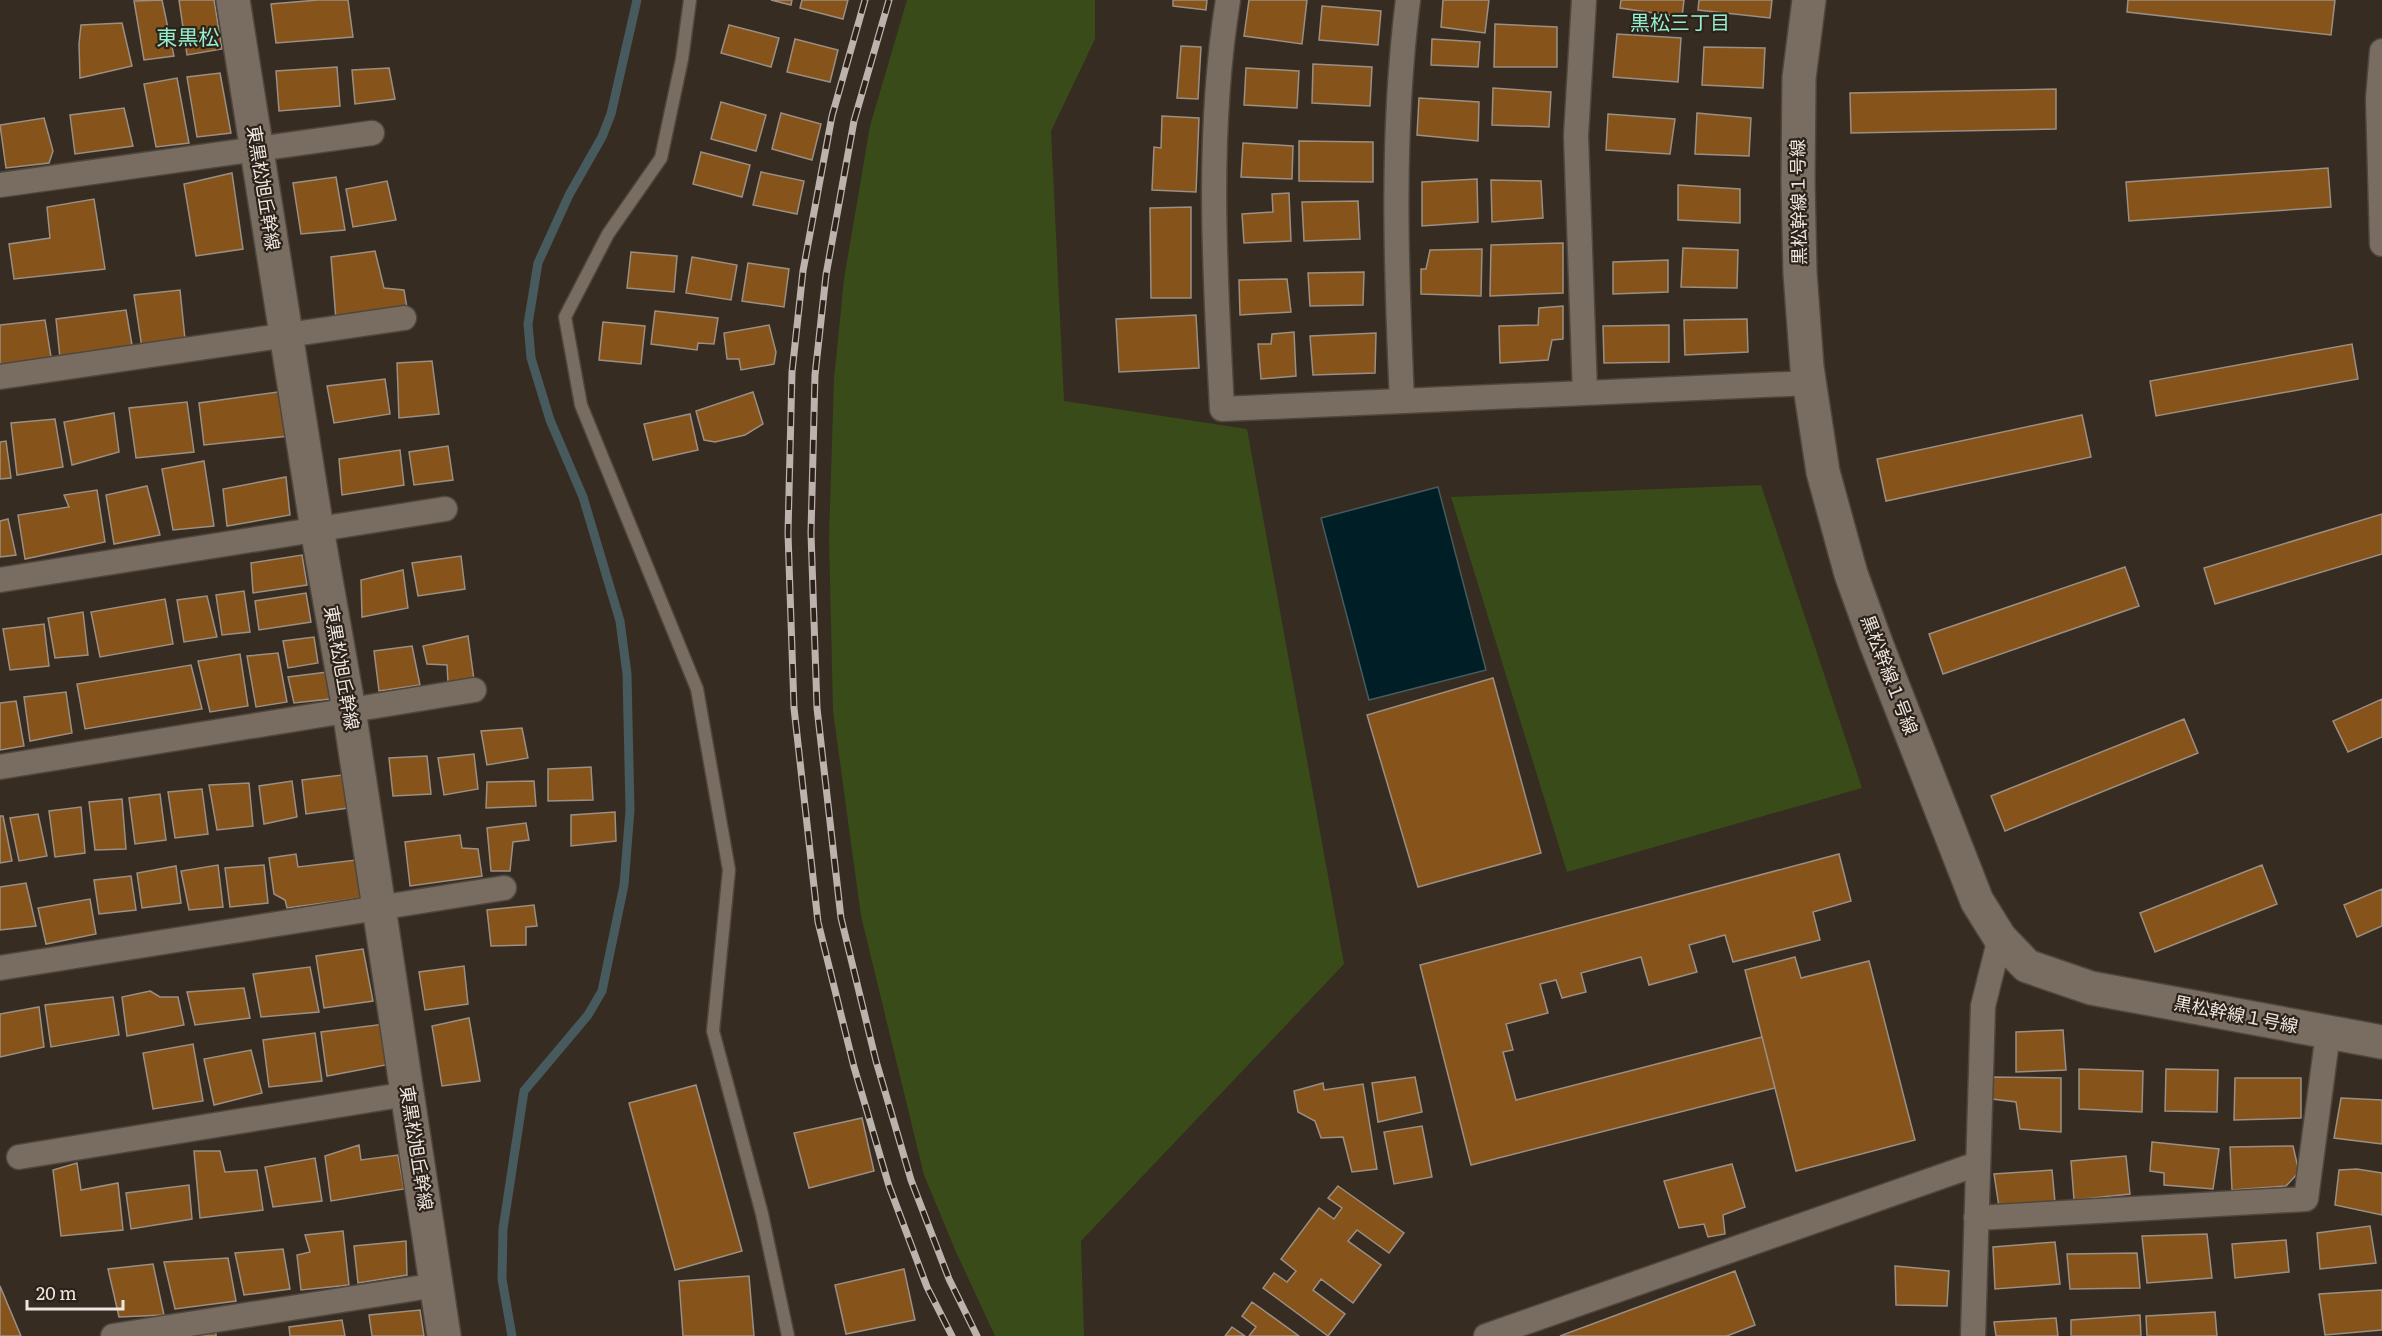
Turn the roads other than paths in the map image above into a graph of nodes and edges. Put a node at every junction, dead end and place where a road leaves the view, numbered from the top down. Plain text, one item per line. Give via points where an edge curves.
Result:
1 (233, 0) edge
2 (690, 0) edge
3 (1228, 0) edge
4 (1408, 0) edge
5 (1584, 0) edge
6 (1809, 0) edge
7 (2382, 51) edge
8 (372, 133) dead end
9 (257, 149) junction
10 (0, 185) edge
11 (2382, 244) edge
12 (404, 318) dead end
13 (286, 336) junction
14 (0, 377) edge
15 (1810, 383) junction
16 (1585, 393) junction
17 (1402, 401) junction
18 (444, 509) dead end
19 (317, 530) junction
20 (0, 580) edge
21 (474, 690) dead end
22 (349, 710) junction
23 (0, 767) edge
24 (504, 888) dead end
25 (378, 908) junction
26 (2000, 938) junction
27 (0, 968) edge
28 (2328, 1033) junction
29 (2382, 1042) edge
30 (407, 1094) junction
31 (19, 1156) dead end
32 (1977, 1164) junction
33 (1976, 1218) junction
34 (437, 1285) junction
35 (114, 1336) edge
36 (444, 1336) edge
37 (788, 1336) edge
38 (1486, 1336) edge
39 (1973, 1336) edge

1 - 9 street, 東黒松旭丘幹線
2 - 37 lane via 682,59 660,158 608,234 564,317 581,405 697,689 729,870 713,1031 762,1214
3 - 17 street via 1217,102 1214,228 1222,409
4 - 17 street via 1402,47 1395,247
5 - 16 street via 1576,136
6 - 15 street, 黒松幹線１号線 via 1799,78 1798,182 1800,273
7 - 11 street via 2378,99
8 - 9 street
9 - 10 street
9 - 13 street, 東黒松旭丘幹線
12 - 13 street
13 - 14 street
13 - 19 street, 東黒松旭丘幹線
15 - 16 street
15 - 26 street, 黒松幹線１号線 via 1823,472 1851,574 1977,901
16 - 17 street
18 - 19 street
19 - 20 street
19 - 22 street, 東黒松旭丘幹線
21 - 22 street
22 - 23 street
22 - 25 street, 東黒松旭丘幹線
24 - 25 street
25 - 27 street
25 - 30 street, 東黒松旭丘幹線
26 - 28 street, 黒松幹線１号線 via 2027,966 2091,988
26 - 32 street via 1983,1006
28 - 29 street, 黒松幹線１号線
28 - 33 street via 2306,1199
30 - 31 street
30 - 34 street, 東黒松旭丘幹線
32 - 33 street
32 - 38 street
33 - 39 street
34 - 35 street
34 - 36 street, 東黒松旭丘幹線

